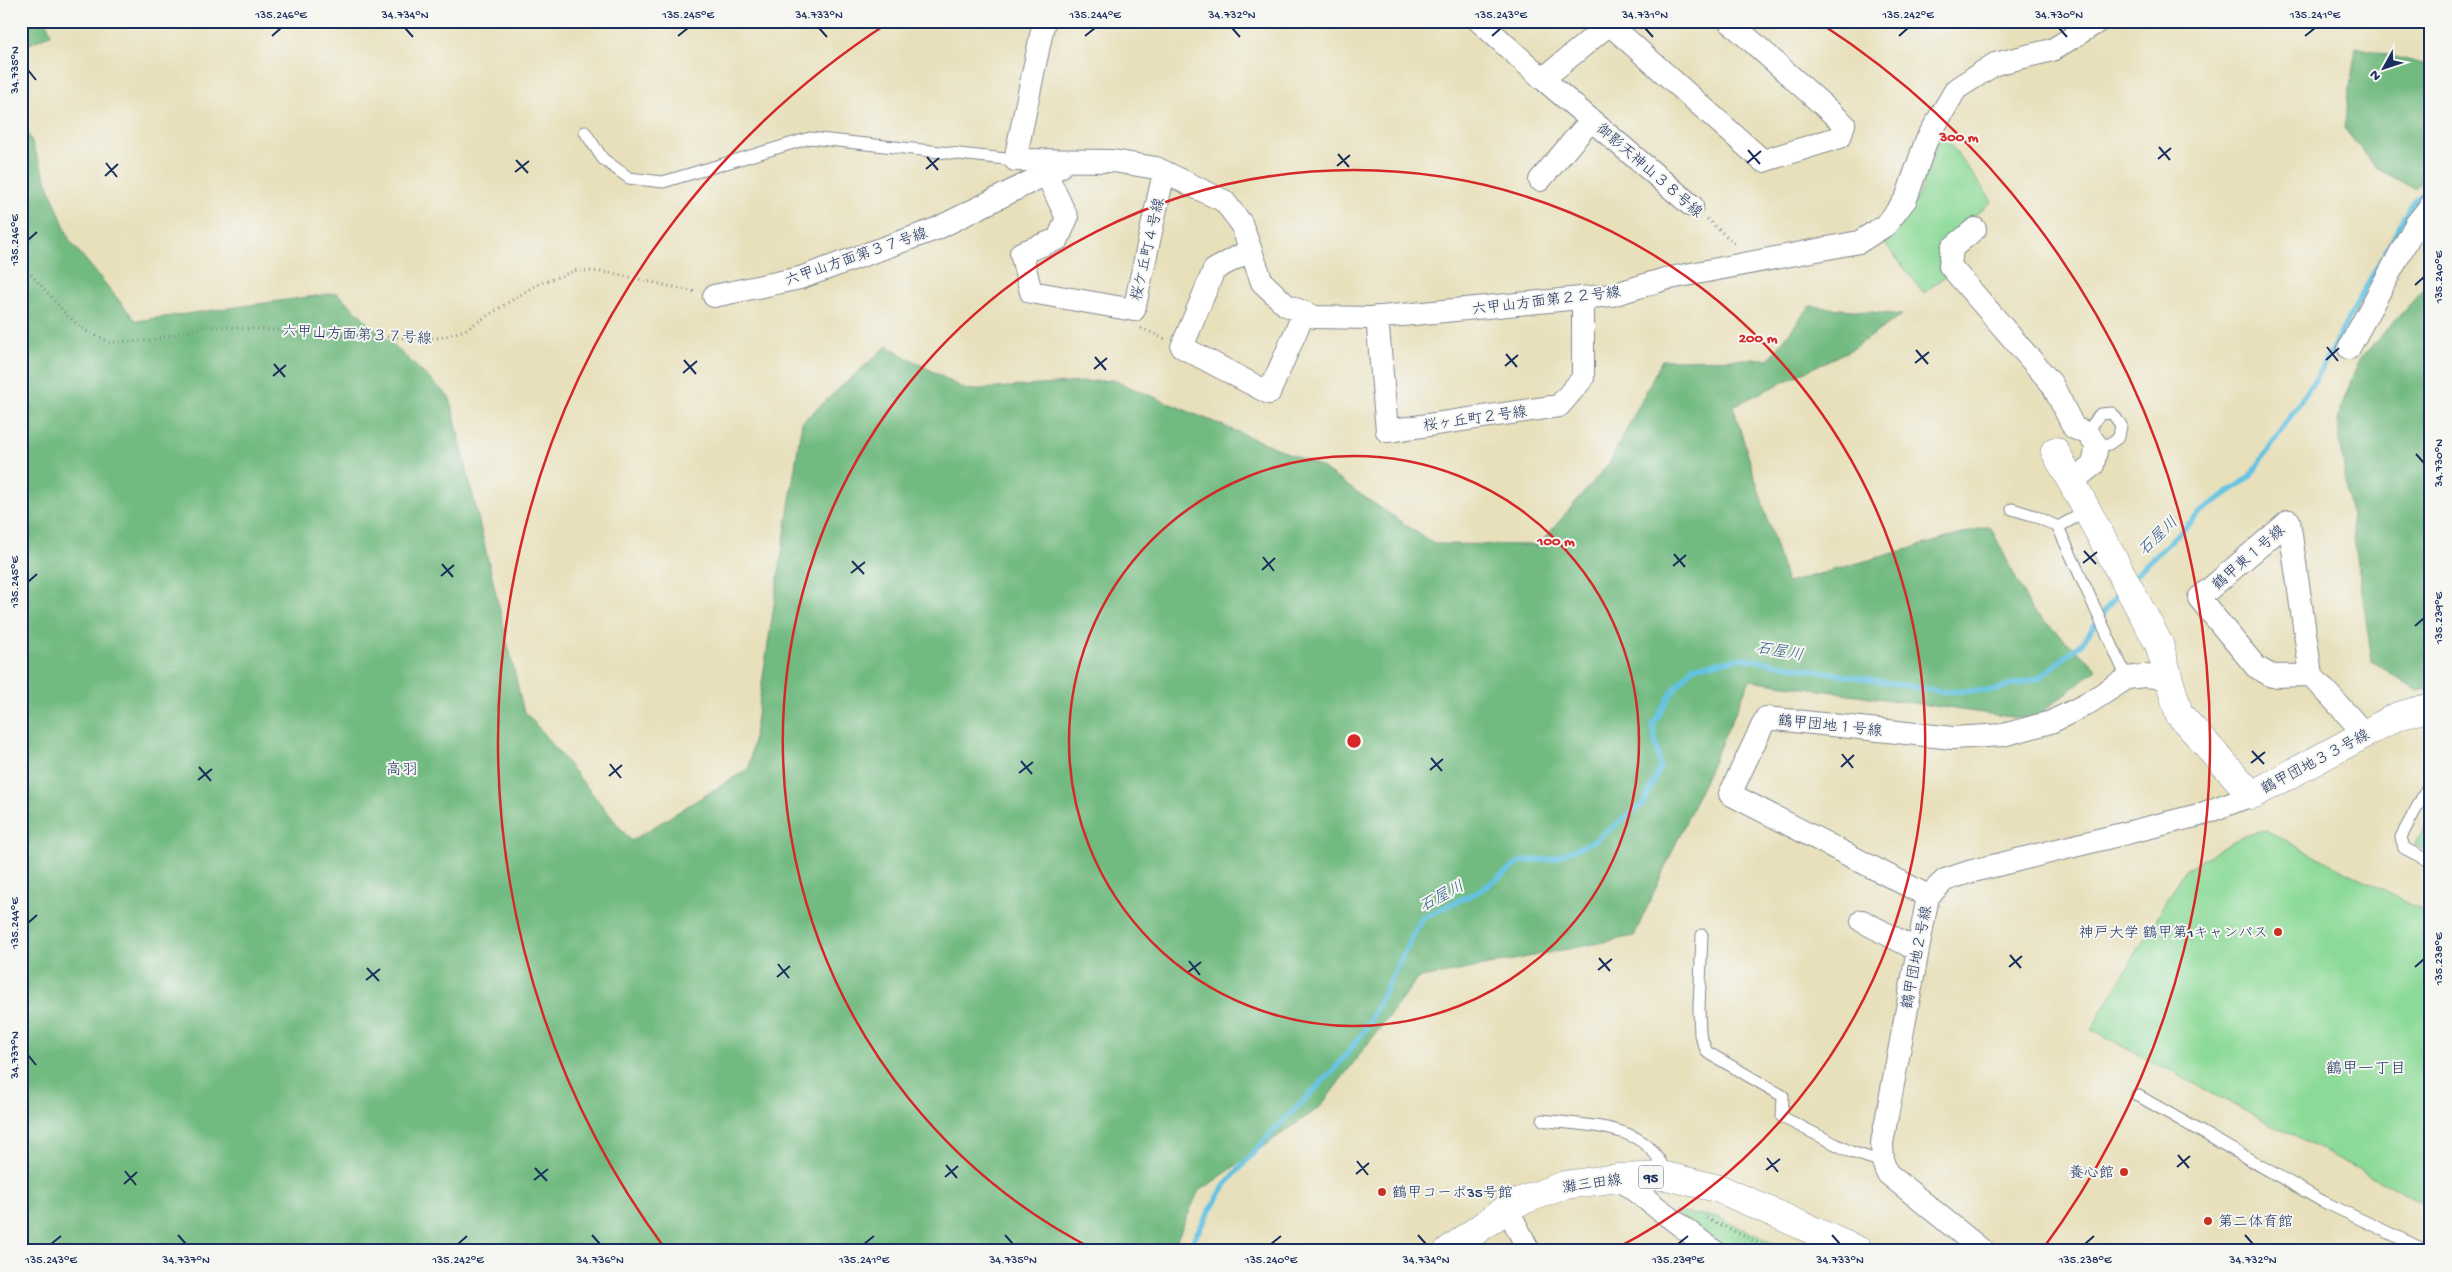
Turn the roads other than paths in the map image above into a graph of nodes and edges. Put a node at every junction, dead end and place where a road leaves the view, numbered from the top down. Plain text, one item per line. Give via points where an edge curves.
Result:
1 (1044, 21) edge
2 (1479, 21) edge
3 (1729, 21) edge
4 (2099, 21) edge
5 (1609, 22) edge
6 (1543, 79) junction
7 (1591, 120) junction
8 (585, 132) dead end
9 (1015, 160) junction
10 (1070, 162) junction
11 (1164, 172) junction
12 (1046, 174) junction
13 (1540, 180) dead end
14 (2431, 205) edge
15 (1692, 206) road end
16 (1975, 229) dead end
17 (1250, 250) junction
18 (714, 296) road end
19 (1583, 298) junction
20 (1304, 312) junction
21 (1377, 317) junction
22 (2349, 348) dead end
23 (2055, 451) dead end
24 (2072, 482) junction
25 (2012, 509) dead end
26 (2090, 516) junction
27 (2058, 527) junction
28 (2166, 670) junction
29 (2311, 675) junction
30 (2127, 678) junction
31 (2431, 706) edge
32 (2364, 734) junction
33 (2431, 781) edge
34 (2252, 795) junction
35 (2431, 862) edge
36 (1928, 896) junction
37 (1862, 921) dead end
38 (1702, 935) dead end
39 (1916, 950) junction
40 (2137, 1095) dead end
41 (1543, 1120) dead end
42 (1883, 1162) junction
43 (1666, 1176) junction
44 (1618, 1178) junction
45 (1507, 1208) junction
46 (1711, 1250) edge
47 (1448, 1251) edge
48 (1529, 1251) edge
49 (1859, 1251) edge
50 (1983, 1251) edge
51 (2427, 1251) edge

1 - 9 street
2 - 6 street, 御影天神山３８号線
3 - 5 street via 1844,124 1840,138 1763,161
4 - 19 street, 六甲山方面第２２号線 via 2052,50 1995,64 1956,89 1926,141 1906,199 1886,225 1859,242 1664,279 1612,295
5 - 6 street
6 - 7 street, 御影天神山３８号線
7 - 13 street
7 - 15 street, 御影天神山３８号線
8 - 9 lane via 603,159 629,178 663,182 810,138
9 - 10 street, 六甲山方面第２２号線
10 - 11 street, 六甲山方面第２２号線 via 1114,161
10 - 12 street, 六甲山方面第３７号線
11 - 12 street, 桜ケ丘町４号線 via 1134,310 1031,292 1022,253 1058,239 1067,218
11 - 17 street, 六甲山方面第２２号線 via 1224,201 1241,223
12 - 18 street, 六甲山方面第３７号線 via 936,229 800,278
14 - 22 street via 2416,224
16 - 24 street via 1952,248 1950,266 2052,384 2074,428 2092,439 2093,465
17 - 20 street, 六甲山方面第２２号線 via 1262,282 1286,305
17 - 20 street via 1214,270 1182,347 1268,393
19 - 21 street, 六甲山方面第２２号線
19 - 21 street, 桜ヶ丘町２号線 via 1583,378 1559,406 1387,431
20 - 21 street, 六甲山方面第２２号線 via 1315,317
23 - 24 street, 鶴甲団地３３号線
24 - 26 street, 鶴甲団地３３号線
25 - 27 lane
26 - 27 lane
26 - 28 street, 鶴甲団地３３号線 via 2159,644
27 - 30 lane
28 - 30 street
28 - 34 street, 鶴甲団地３３号線 via 2179,714
29 - 29 street, 鶴甲東１号線 via 2272,676 2256,667 2199,598 2289,521
29 - 32 street
30 - 36 street, 鶴甲団地１号線 via 2051,722 2003,735 1953,738 1766,718 1730,794
31 - 32 street, 鶴甲団地３３号線 via 2398,716
32 - 34 street, 鶴甲団地３３号線
33 - 35 lane via 2401,837 2404,848
34 - 36 street, 鶴甲団地２号線 via 2199,815 1969,872 1945,880
36 - 39 street, 鶴甲団地２号線
37 - 39 street
38 - 42 lane via 1700,1035 1707,1052 1783,1096 1782,1117 1851,1152
39 - 42 street, 鶴甲団地２号線 via 1882,1143
40 - 51 lane via 2322,1201
41 - 43 lane via 1627,1132 1654,1150 1663,1162
42 - 50 street via 1887,1173
43 - 44 street, 灘三田線 / 95
43 - 49 street, 灘三田線 / 95 via 1720,1189
44 - 45 street, 灘三田線 / 95 via 1565,1185
44 - 46 street
45 - 47 street, 灘三田線 / 95
45 - 48 street

